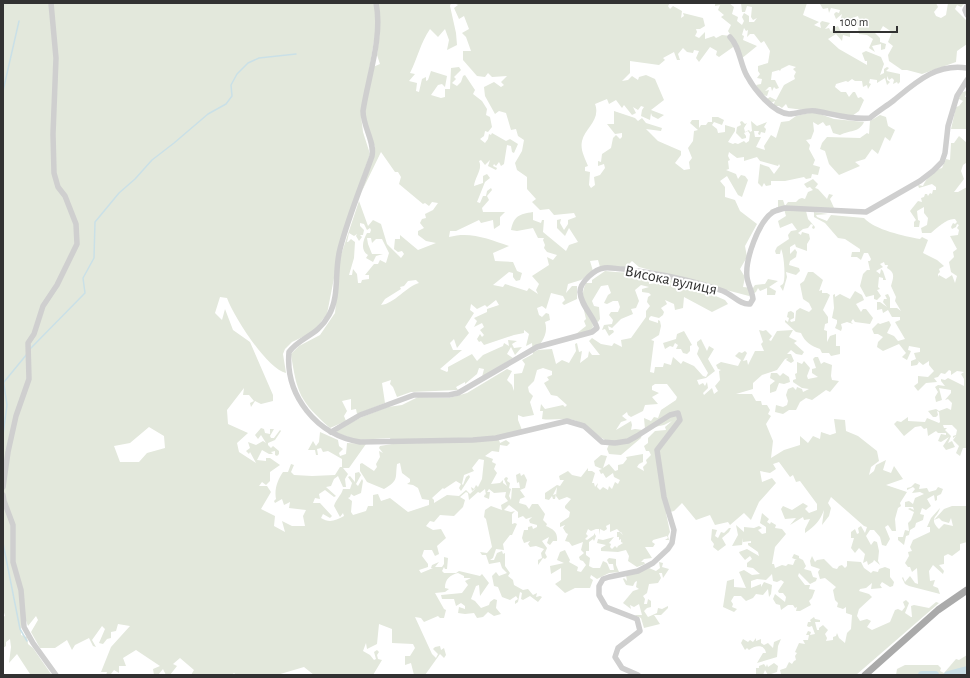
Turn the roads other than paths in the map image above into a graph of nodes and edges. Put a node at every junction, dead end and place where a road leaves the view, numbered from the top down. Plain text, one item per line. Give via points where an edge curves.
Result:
1 (51, 3) edge
2 (376, 3) edge
3 (967, 6) edge
4 (967, 15) edge
5 (730, 37) dead end
6 (967, 68) edge
7 (967, 80) edge
8 (331, 432) junction
9 (3, 487) edge
10 (3, 495) edge
11 (967, 590) edge
12 (56, 675) edge
13 (638, 675) edge
14 (865, 675) edge

1 - 9 street via 56,58 54,173 58,188 65,196 76,224 78,244 43,306 34,334 28,343 29,379 16,416
2 - 8 street via 376,46 363,111 363,121 374,149 340,248 335,298 329,315 318,330 296,344 289,352 290,368 298,398 318,423
3 - 4 street
5 - 6 street via 734,41 747,76 775,109 788,114 813,110 862,119 870,118 916,81 941,70
7 - 8 street, Висока вулиця via 955,103 942,162 920,181 866,212 785,208 766,218 755,238 748,263 747,278 753,298 750,304 742,303 726,292 709,286 647,272 605,267 587,279 581,287 581,299 597,328 592,332 538,347 458,393 414,395 360,415
8 - 13 street via 343,439 360,442 473,440 496,438 567,421 584,426 602,442 614,443 628,441 670,415 678,413 680,420 658,450 664,497 674,530 672,543 653,563 638,570 603,579 599,586 599,595 606,607 637,620 640,631 618,648 615,657 622,668
10 - 12 street via 14,524 13,562 21,590 24,627
11 - 14 main road via 938,610

